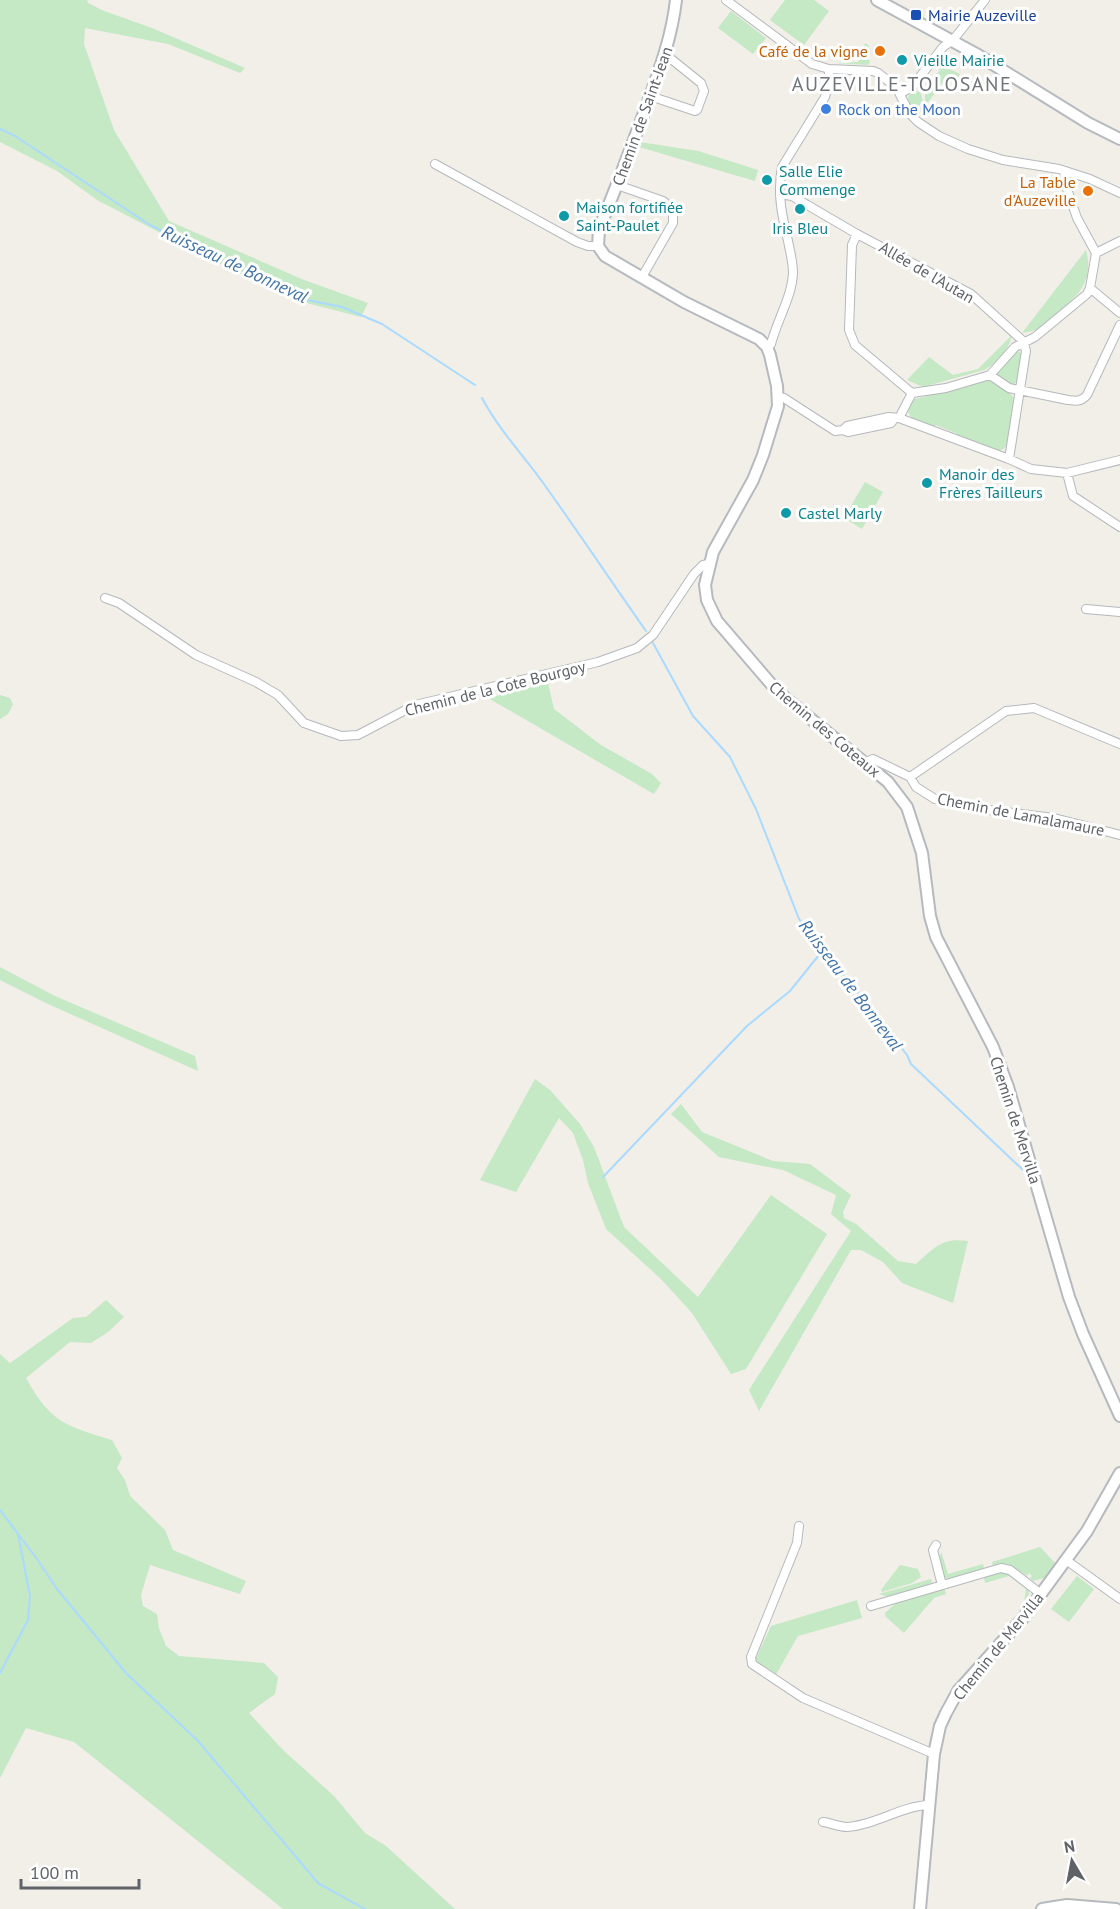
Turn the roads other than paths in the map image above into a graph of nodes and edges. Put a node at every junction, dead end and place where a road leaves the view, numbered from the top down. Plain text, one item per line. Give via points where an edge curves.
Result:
1 (676, 0) edge
2 (726, 0) edge
3 (877, 0) edge
4 (985, 0) edge
5 (953, 40) junction
6 (665, 54) junction
7 (829, 69) junction
8 (901, 93) junction
9 (650, 96) junction
10 (1120, 139) edge
11 (435, 164) dead end
12 (1064, 171) junction
13 (617, 185) junction
14 (1120, 193) edge
15 (780, 194) junction
16 (857, 234) junction
17 (1120, 241) edge
18 (598, 246) junction
19 (1096, 252) junction
20 (642, 277) junction
21 (1090, 288) junction
22 (1120, 313) edge
23 (1120, 325) edge
24 (1023, 341) junction
25 (767, 347) junction
26 (990, 375) junction
27 (1021, 390) junction
28 (912, 393) junction
29 (778, 397) junction
30 (897, 418) junction
31 (1009, 459) junction
32 (1120, 460) edge
33 (1066, 473) junction
34 (1120, 527) edge
35 (709, 564) junction
36 (105, 598) dead end
37 (1086, 609) dead end
38 (1120, 612) edge
39 (1120, 744) edge
40 (864, 763) junction
41 (910, 777) junction
42 (897, 793) joint
43 (1120, 835) edge
44 (1120, 1416) edge
45 (1120, 1473) edge
46 (799, 1526) dead end
47 (936, 1545) dead end
48 (1066, 1560) junction
49 (942, 1586) junction
50 (1041, 1594) junction
51 (1120, 1599) edge
52 (871, 1606) dead end
53 (934, 1754) junction
54 (929, 1805) junction
55 (824, 1822) dead end
56 (920, 1909) edge
57 (1042, 1909) edge
58 (1116, 1909) edge

1 - 6 street, Chemin de Saint-Jean
2 - 7 street via 801,57
3 - 5 street
4 - 5 street
5 - 8 street via 912,87
5 - 10 street
6 - 9 street, Chemin de Saint-Jean
6 - 9 street via 701,83 704,91 695,111
7 - 8 street via 873,71
7 - 15 street via 825,97 782,167
8 - 12 street via 918,122 939,136 1003,160
9 - 13 street, Chemin de Saint-Jean
11 - 18 street via 576,242
12 - 14 street
12 - 19 street via 1077,218
13 - 18 street, Chemin de Saint-Jean via 599,230
13 - 20 street via 663,201 673,209 673,223
15 - 16 street, Allée de l'Autan via 792,196
15 - 25 street via 793,272
16 - 24 street, Allée de l'Autan via 970,294
16 - 28 street via 852,245 849,330 855,345
17 - 19 street
18 - 20 street via 605,256
19 - 21 street
20 - 25 street via 759,339
21 - 22 street
21 - 24 street via 1035,336
23 - 27 street via 1083,399 1068,400
24 - 26 street
24 - 27 street via 1026,351
25 - 29 street, Chemin des Coteaux
26 - 27 street via 1009,388
26 - 28 street
27 - 31 street
28 - 30 street
29 - 30 street via 835,431
29 - 35 street, Chemin des Coteaux via 763,456
30 - 31 street
31 - 33 street via 1031,469
32 - 33 street
33 - 34 street via 1073,496
35 - 36 street, Chemin de la Cote Bourgoy via 694,574 653,635 637,648 598,662 415,705 350,737 304,723 278,695 212,664 119,603
35 - 40 street, Chemin des Coteaux via 705,592 717,621 778,692
37 - 38 street
39 - 41 street via 1034,708 1021,708 1006,711
40 - 41 street, Chemin de Lamalamaure via 873,759
40 - 42 street, Chemin des Coteaux
41 - 43 street, Chemin de Lamalamaure via 916,788 935,800 1054,818
42 - 44 street, Chemin de Mervilla via 918,837 936,937 993,1047 1069,1297
45 - 48 street, Chemin de Mervilla
46 - 53 street via 797,1543 751,1657 752,1664 803,1698
47 - 49 street via 933,1550
48 - 50 street, Chemin de Mervilla
48 - 51 street
49 - 50 street via 1001,1568 1010,1570
49 - 52 street
50 - 53 street, Chemin de Mervilla via 958,1691 940,1726
53 - 54 street, Chemin de Mervilla
54 - 55 street via 913,1806 845,1827
54 - 56 street, Chemin de Mervilla
57 - 58 street via 1067,1905

